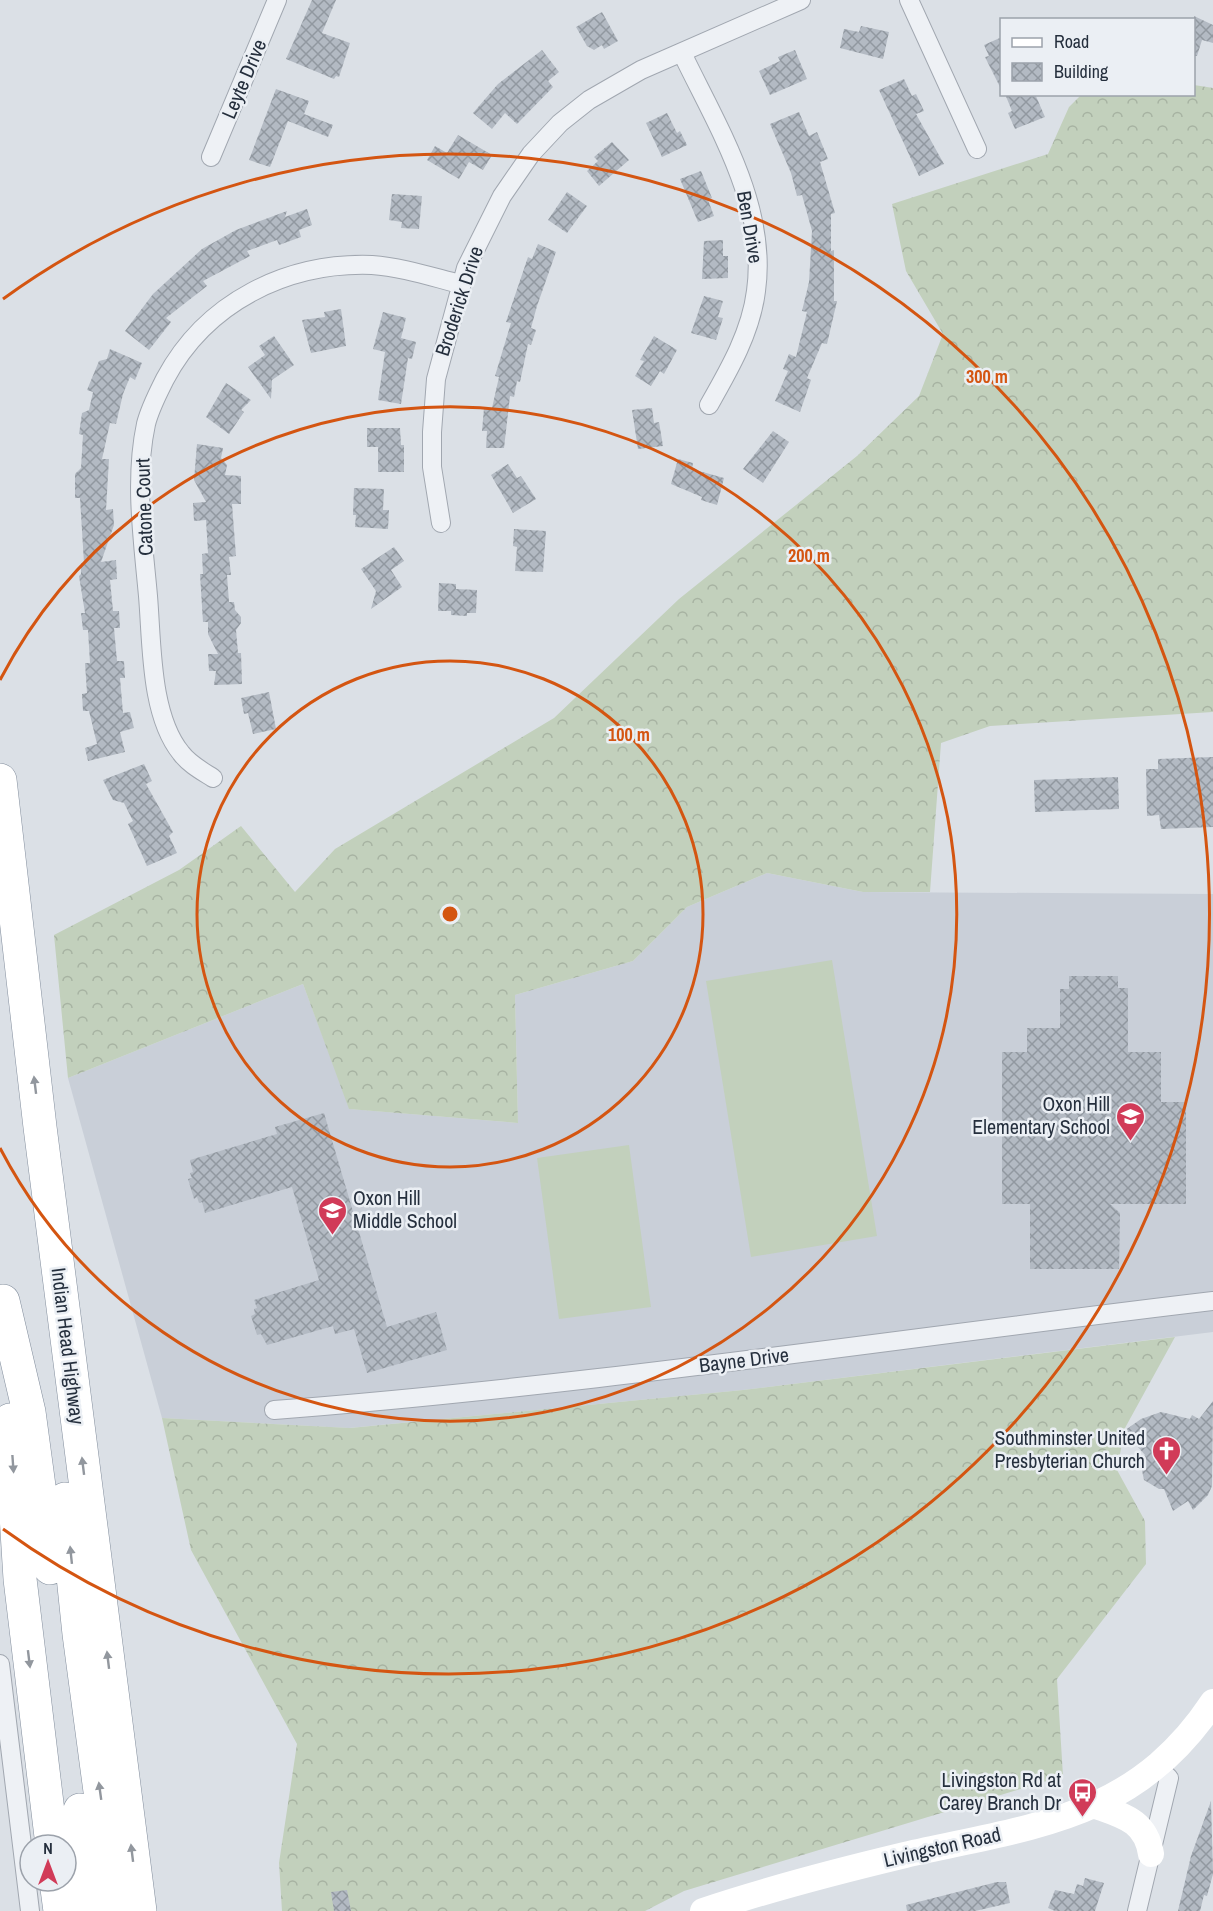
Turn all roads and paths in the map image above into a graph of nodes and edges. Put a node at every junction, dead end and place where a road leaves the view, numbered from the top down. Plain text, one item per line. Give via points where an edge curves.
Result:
1 (277, 0) edge
2 (801, 0) edge
3 (909, 0) edge
4 (682, 53) junction
5 (977, 149) dead end
6 (211, 157) dead end
7 (460, 284) junction
8 (709, 405) dead end
9 (441, 523) dead end
10 (213, 778) dead end
11 (0, 780) edge
12 (40, 1127) junction
13 (1, 1289) edge
14 (1213, 1300) edge
15 (274, 1410) dead end
16 (0, 1664) edge
17 (1213, 1702) edge
18 (1158, 1767) junction
19 (1096, 1806) junction
20 (51, 1833) edge
21 (1151, 1854) junction
22 (58, 1893) edge
23 (30, 1911) edge
24 (60, 1911) edge
25 (91, 1911) edge
26 (116, 1911) edge
27 (140, 1911) edge
28 (704, 1911) edge
29 (1137, 1911) edge

1 - 6 street, Leyte Drive
2 - 4 street, Broderick Drive
3 - 5 street
4 - 7 street, Broderick Drive via 610,87 560,123 531,154 502,196
4 - 8 street, Ben Drive via 746,191 757,251 752,311
7 - 9 street, Broderick Drive via 434,394 432,467
7 - 10 street, Catone Court via 373,265 319,268 284,277 220,311 180,352 160,389 147,422 140,476 154,669 161,711 171,739 183,756
12 -> 11 highway, Indian Head Highway
26 -> 12 highway via 79,1634 56,1412
27 -> 12 highway, Indian Head Highway
13 -> 20 highway via 20,1579
13 - 25 highway via 29,1412 60,1637
14 - 15 street, Bayne Drive via 733,1362
16 - 23 street
17 - 18 main road, Livingston Road
18 - 19 main road, Livingston Road
18 - 21 street via 1169,1778
19 - 21 main road via 1131,1819 1148,1839
19 - 28 main road, Livingston Road via 1076,1815 896,1857
21 - 29 street
22 - 24 highway

